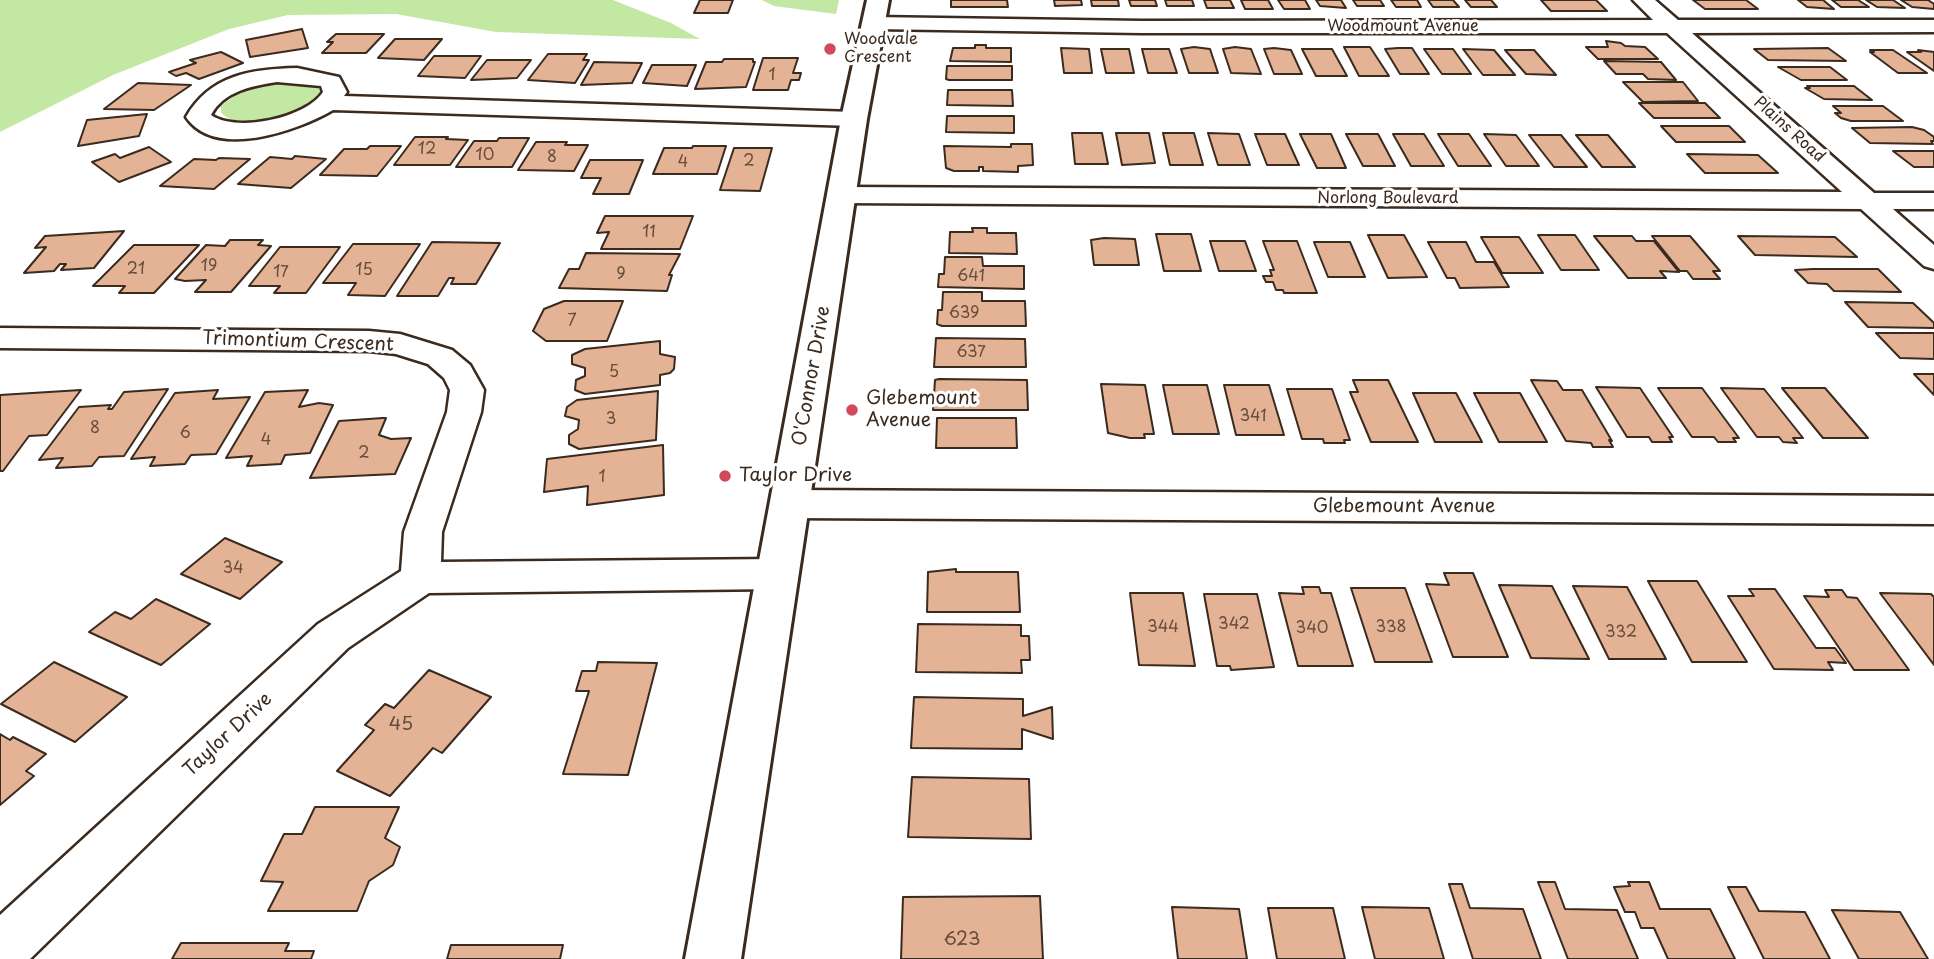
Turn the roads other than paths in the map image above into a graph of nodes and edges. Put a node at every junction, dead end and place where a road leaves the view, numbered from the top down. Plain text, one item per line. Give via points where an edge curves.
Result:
1 (1643, 0) edge
2 (875, 12) edge
3 (1934, 26) edge
4 (1674, 28) junction
5 (328, 103) junction
6 (855, 119) junction
7 (842, 195) junction
8 (1868, 201) junction
9 (1934, 201) edge
10 (1934, 260) edge
11 (0, 338) edge
12 (790, 504) junction
13 (1934, 510) edge
14 (778, 574) junction
15 (421, 578) junction
16 (0, 951) edge
17 (713, 959) edge

1 - 4 street, Plains Road
2 - 4 street, Woodmount Avenue
2 - 6 main road, O'Connor Drive
3 - 4 street, Woodmount Avenue
4 - 8 street, Plains Road
5 - 5 street via 335,92 331,82 304,75 266,76 216,94 202,105 198,117 207,126 254,130 284,125
5 - 6 street
6 - 7 main road, O'Connor Drive
7 - 8 street, Norlong Boulevard
7 - 12 main road, O'Connor Drive
8 - 9 street, Norlong Boulevard
8 - 10 street, Plains Road
11 - 15 street, Trimontium Crescent via 369,341 400,344 440,357 458,372 467,390 464,412 423,532
12 - 13 street, Glebemount Avenue
12 - 14 main road, O'Connor Drive
14 - 15 street
14 - 17 main road, O'Connor Drive
15 - 16 street, Taylor Drive via 333,636

